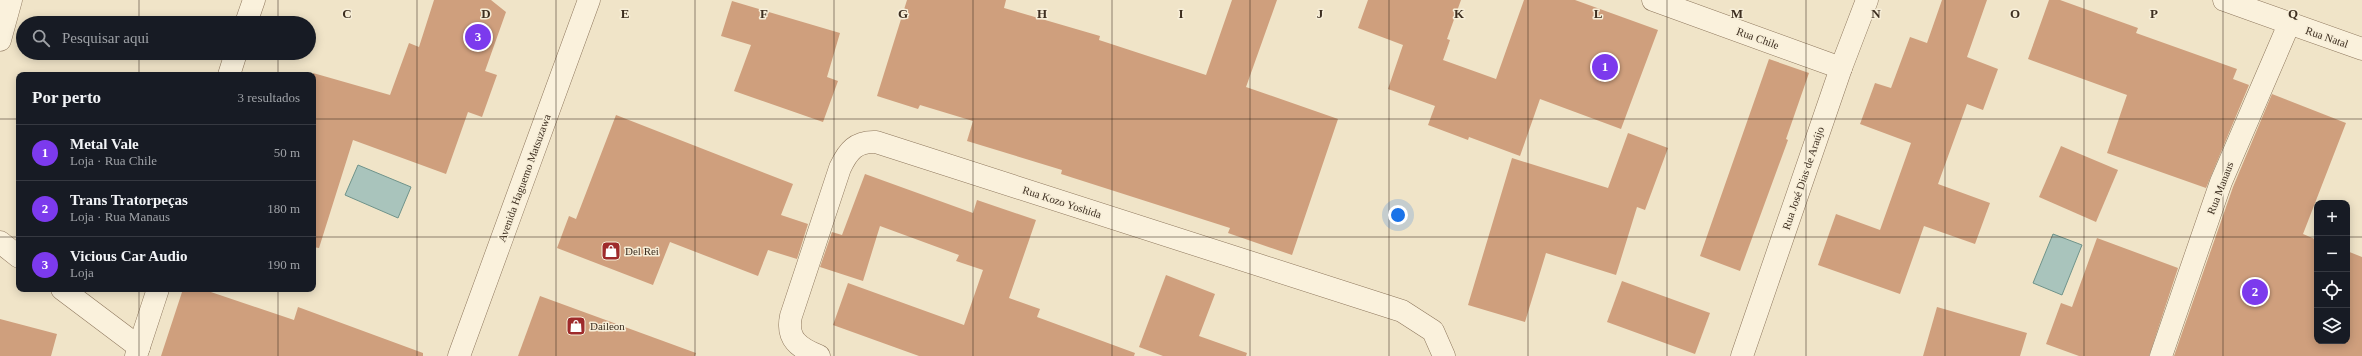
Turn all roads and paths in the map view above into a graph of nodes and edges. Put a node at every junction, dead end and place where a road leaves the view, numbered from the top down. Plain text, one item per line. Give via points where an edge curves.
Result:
1 (11, 0) edge
2 (254, 0) edge
3 (589, 0) edge
4 (1653, 0) edge
5 (1867, 0) edge
6 (2224, 0) edge
7 (248, 16) edge
8 (2289, 24) junction
9 (0, 40) edge
10 (2362, 49) edge
11 (234, 60) edge
12 (1841, 68) junction
13 (230, 72) edge
14 (0, 242) edge
15 (16, 255) edge
16 (66, 292) edge
17 (157, 292) edge
18 (137, 352) edge
19 (459, 356) edge
20 (819, 356) edge
21 (1444, 356) edge
22 (1742, 356) edge
23 (2161, 356) edge

1 - 9 street
2 - 7 street
3 - 19 street, Avenida Haguemo Matsuzawa
4 - 12 street, Rua Chile
5 - 12 street, Rua José Dias de Araújo
6 - 8 street, Rua Natal
8 - 10 street, Rua Natal
8 - 23 street, Rua Manaus via 2221,182
11 - 13 street
12 - 22 street, Rua José Dias de Araújo
14 - 15 street
16 - 18 street
17 - 18 street
20 - 21 street, Rua Kozo Yoshida via 797,345 791,337 791,316 840,168 853,147 868,142 876,142 1402,311 1433,331

